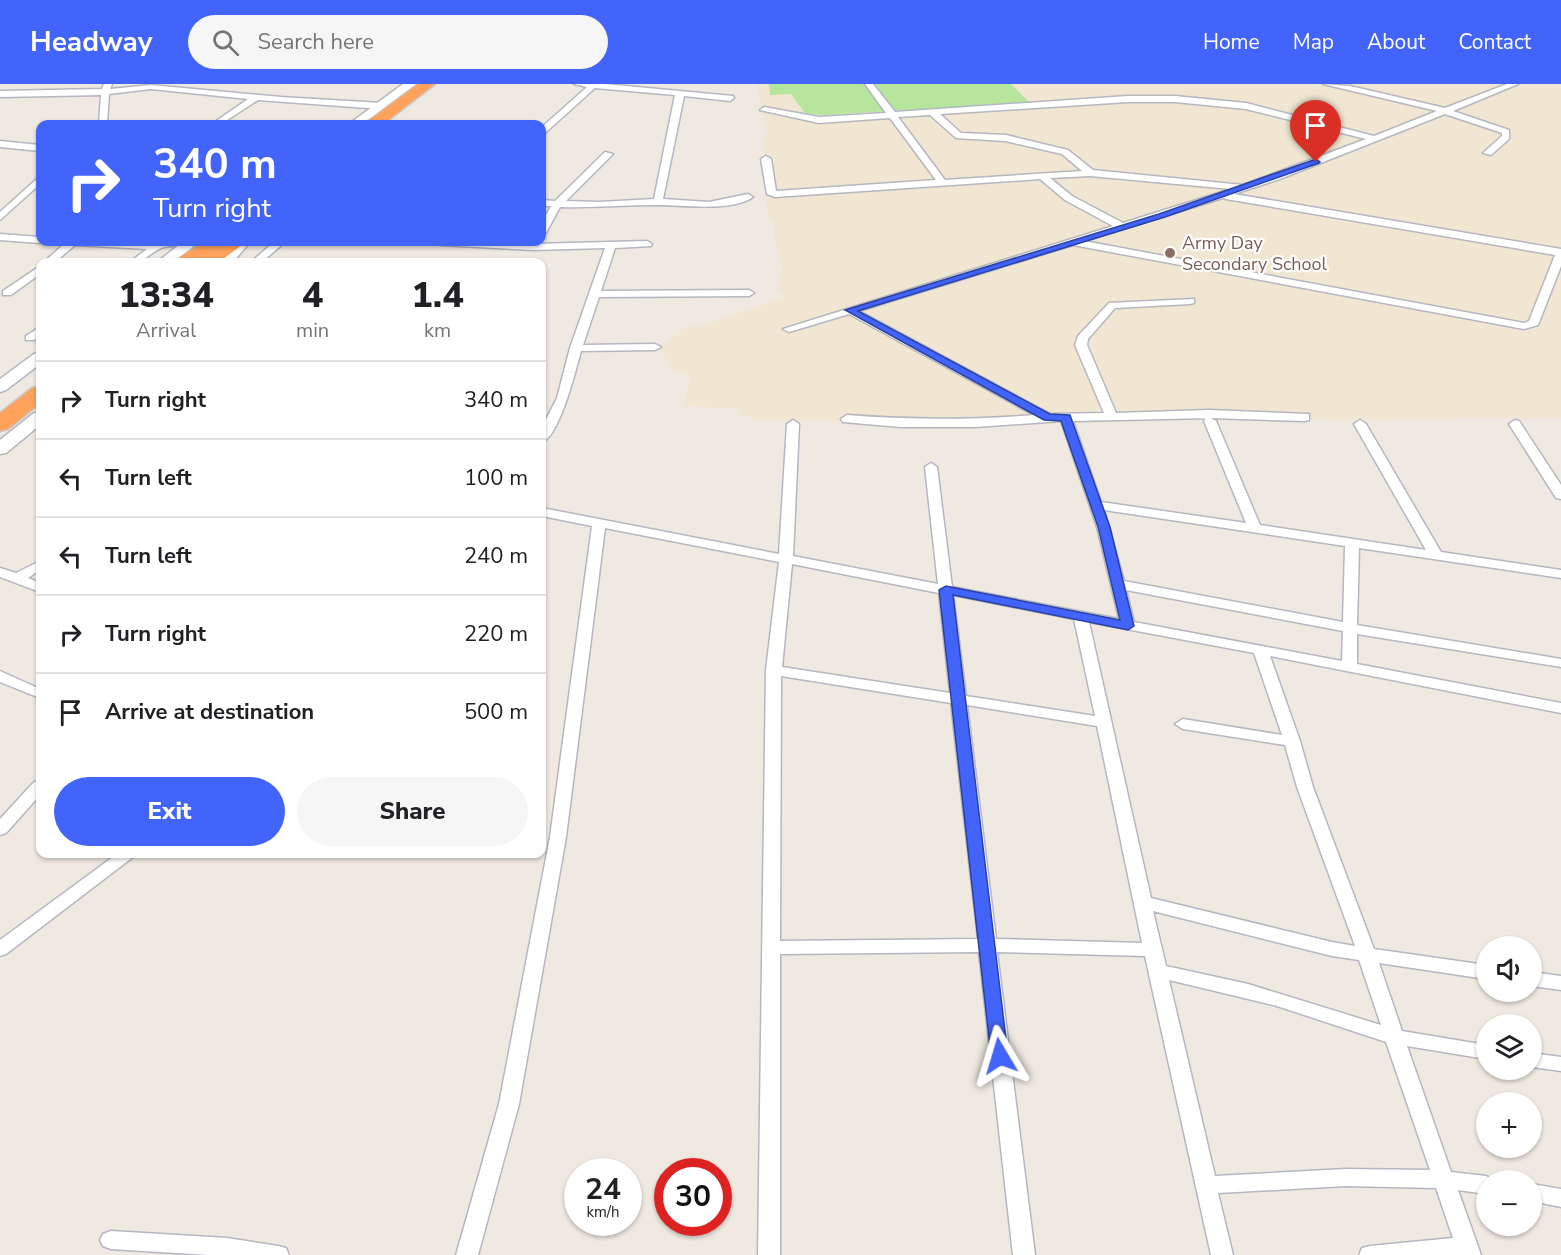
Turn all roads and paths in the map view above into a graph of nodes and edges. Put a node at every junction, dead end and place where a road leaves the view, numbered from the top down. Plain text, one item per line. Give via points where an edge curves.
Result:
1 (410, 84) edge
2 (428, 84) edge
3 (444, 84) edge
4 (578, 84) edge
5 (870, 84) edge
6 (1327, 84) edge
7 (1514, 84) edge
8 (594, 85) edge
9 (154, 86) edge
10 (107, 88) edge
11 (680, 93) junction
12 (0, 94) edge
13 (256, 98) junction
14 (730, 98) dead end
15 (381, 106) junction
16 (764, 110) dead end
17 (932, 112) junction
18 (1446, 112) junction
19 (892, 115) junction
20 (103, 120) edge
21 (222, 120) edge
22 (361, 120) edge
23 (379, 120) edge
24 (397, 120) edge
25 (546, 127) edge
26 (1376, 139) junction
27 (0, 144) edge
28 (36, 148) edge
29 (1488, 153) dead end
30 (608, 154) dead end
31 (766, 159) dead end
32 (1090, 173) junction
33 (1041, 175) junction
34 (36, 183) edge
35 (943, 183) junction
36 (1245, 188) junction
37 (1223, 195) junction
38 (748, 197) dead end
39 (658, 202) junction
40 (546, 203) edge
41 (557, 204) junction
42 (0, 217) edge
43 (546, 224) edge
44 (1124, 227) junction
45 (0, 237) edge
46 (36, 240) edge
47 (1074, 242) junction
48 (546, 244) edge
49 (647, 244) dead end
50 (611, 245) junction
51 (68, 246) edge
52 (158, 246) edge
53 (186, 246) edge
54 (209, 246) edge
55 (231, 246) edge
56 (240, 246) edge
57 (275, 246) edge
58 (1561, 252) edge
59 (54, 258) edge
60 (141, 258) edge
61 (170, 258) edge
62 (191, 258) edge
63 (213, 258) edge
64 (229, 258) edge
65 (261, 258) edge
66 (36, 272) edge
67 (7, 293) dead end
68 (749, 293) dead end
69 (596, 294) junction
70 (1190, 301) dead end
71 (850, 310) junction
72 (789, 328) dead end
73 (36, 333) edge
74 (30, 338) dead end
75 (655, 347) dead end
76 (576, 348) junction
77 (36, 360) edge
78 (36, 377) edge
79 (0, 387) edge
80 (36, 396) edge
81 (0, 404) edge
82 (1111, 416) junction
83 (1066, 417) junction
84 (1305, 417) dead end
85 (1048, 418) junction
86 (847, 419) dead end
87 (36, 420) edge
88 (1210, 422) dead end
89 (0, 424) edge
90 (793, 424) dead end
91 (1360, 424) dead end
92 (1515, 424) dead end
93 (546, 430) edge
94 (0, 449) edge
95 (931, 467) dead end
96 (1556, 477) edge
97 (1561, 495) edge
98 (1096, 505) junction
99 (546, 513) edge
100 (599, 523) junction
101 (1255, 528) junction
102 (1352, 544) junction
103 (1437, 557) junction
104 (786, 558) junction
105 (36, 567) edge
106 (0, 572) edge
107 (1561, 574) edge
108 (16, 579) junction
109 (1117, 584) junction
110 (36, 586) edge
111 (946, 590) junction
112 (1081, 617) junction
113 (1128, 626) junction
114 (1350, 628) junction
115 (1260, 650) junction
116 (1561, 663) edge
117 (1349, 669) junction
118 (774, 670) junction
119 (0, 676) edge
120 (36, 689) edge
121 (957, 700) junction
122 (1561, 708) edge
123 (1104, 722) junction
124 (1183, 724) dead end
125 (1292, 741) junction
126 (36, 790) edge
127 (0, 830) edge
128 (123, 858) edge
129 (1143, 902) junction
130 (986, 945) junction
131 (770, 948) junction
132 (0, 949) edge
133 (1153, 950) junction
134 (1366, 953) junction
135 (1476, 970) edge
136 (1157, 971) junction
137 (1542, 980) edge
138 (1561, 983) edge
139 (1394, 1037) junction
140 (1476, 1050) edge
141 (1542, 1062) edge
142 (1561, 1065) edge
143 (1443, 1178) junction
144 (1476, 1183) edge
145 (1206, 1185) junction
146 (1542, 1195) edge
147 (1561, 1198) edge
148 (111, 1240) dead end
149 (1468, 1250) edge
150 (278, 1255) edge
151 (467, 1255) edge
152 (769, 1255) edge
153 (1024, 1255) edge
154 (1222, 1255) edge
155 (1370, 1255) edge

1 - 15 main road
2 - 23 highway
3 - 24 highway
4 - 8 street
5 - 19 street
6 - 18 street via 1377,92
7 - 18 street
8 - 11 street
8 - 25 street
9 - 10 street
9 - 13 street
10 - 12 street via 66,95
10 - 20 street
11 - 14 street
11 - 39 street
13 - 15 street
13 - 21 street
15 - 22 main road
16 - 19 street via 819,120
17 - 19 street
17 - 26 street via 1175,99 1246,106
17 - 32 street via 959,136 1006,138 1065,152
18 - 26 street
18 - 29 street via 1506,132 1506,137
19 - 35 street
26 - 36 street
27 - 28 street
30 - 41 street
31 - 35 street via 772,194
32 - 33 street
32 - 36 street
33 - 35 street
33 - 44 street via 1048,183
34 - 42 street
36 - 37 street
37 - 44 street
37 - 58 street
38 - 39 street via 709,205
39 - 41 street
40 - 41 street
41 - 43 street
44 - 47 street
45 - 46 street
47 - 58 street via 1524,326 1534,323
47 - 71 street
48 - 50 street
49 - 50 street
50 - 69 street
51 - 59 street
52 - 60 street
53 - 61 main road
54 - 62 highway
55 - 63 highway
56 - 64 main road
57 - 65 street
66 - 67 street
68 - 69 street
69 - 76 street
70 - 82 street via 1113,305 1082,338 1081,345
71 - 72 street
71 - 85 street
73 - 74 street
75 - 76 street
76 - 93 street via 563,398
77 - 79 main road
78 - 81 highway
80 - 89 highway
82 - 83 street
82 - 84 street
83 - 85 street
83 - 98 street
85 - 86 street via 975,423
87 - 94 main road
88 - 101 street
90 - 104 street
91 - 103 street
92 - 96 street
95 - 111 street
96 - 97 street
98 - 101 street
98 - 109 street
99 - 100 street
100 - 104 street
100 - 151 street via 558,837 509,1104
101 - 102 street
102 - 103 street
102 - 114 street
103 - 107 street
104 - 111 street
104 - 118 street
105 - 108 street
106 - 108 street
108 - 110 street
109 - 113 street
109 - 114 street
111 - 112 street
111 - 121 street
112 - 113 street
112 - 123 street
113 - 115 street
114 - 116 street
114 - 117 street
115 - 117 street
115 - 125 street
117 - 122 street
118 - 121 street
118 - 131 street
119 - 120 street
121 - 123 street
121 - 130 street
123 - 129 street
124 - 125 street
125 - 134 street
126 - 127 street
128 - 132 street
129 - 133 street
129 - 134 street via 1332,949
130 - 131 street
130 - 133 street
130 - 153 street
131 - 152 street
133 - 136 street
134 - 135 street
134 - 139 street
136 - 139 street via 1275,997
136 - 145 street
137 - 138 street
139 - 140 street
139 - 143 street
141 - 142 street
143 - 144 street
143 - 145 street via 1325,1178
143 - 149 street
145 - 154 street
146 - 147 street
148 - 150 street via 227,1247
149 - 155 street

